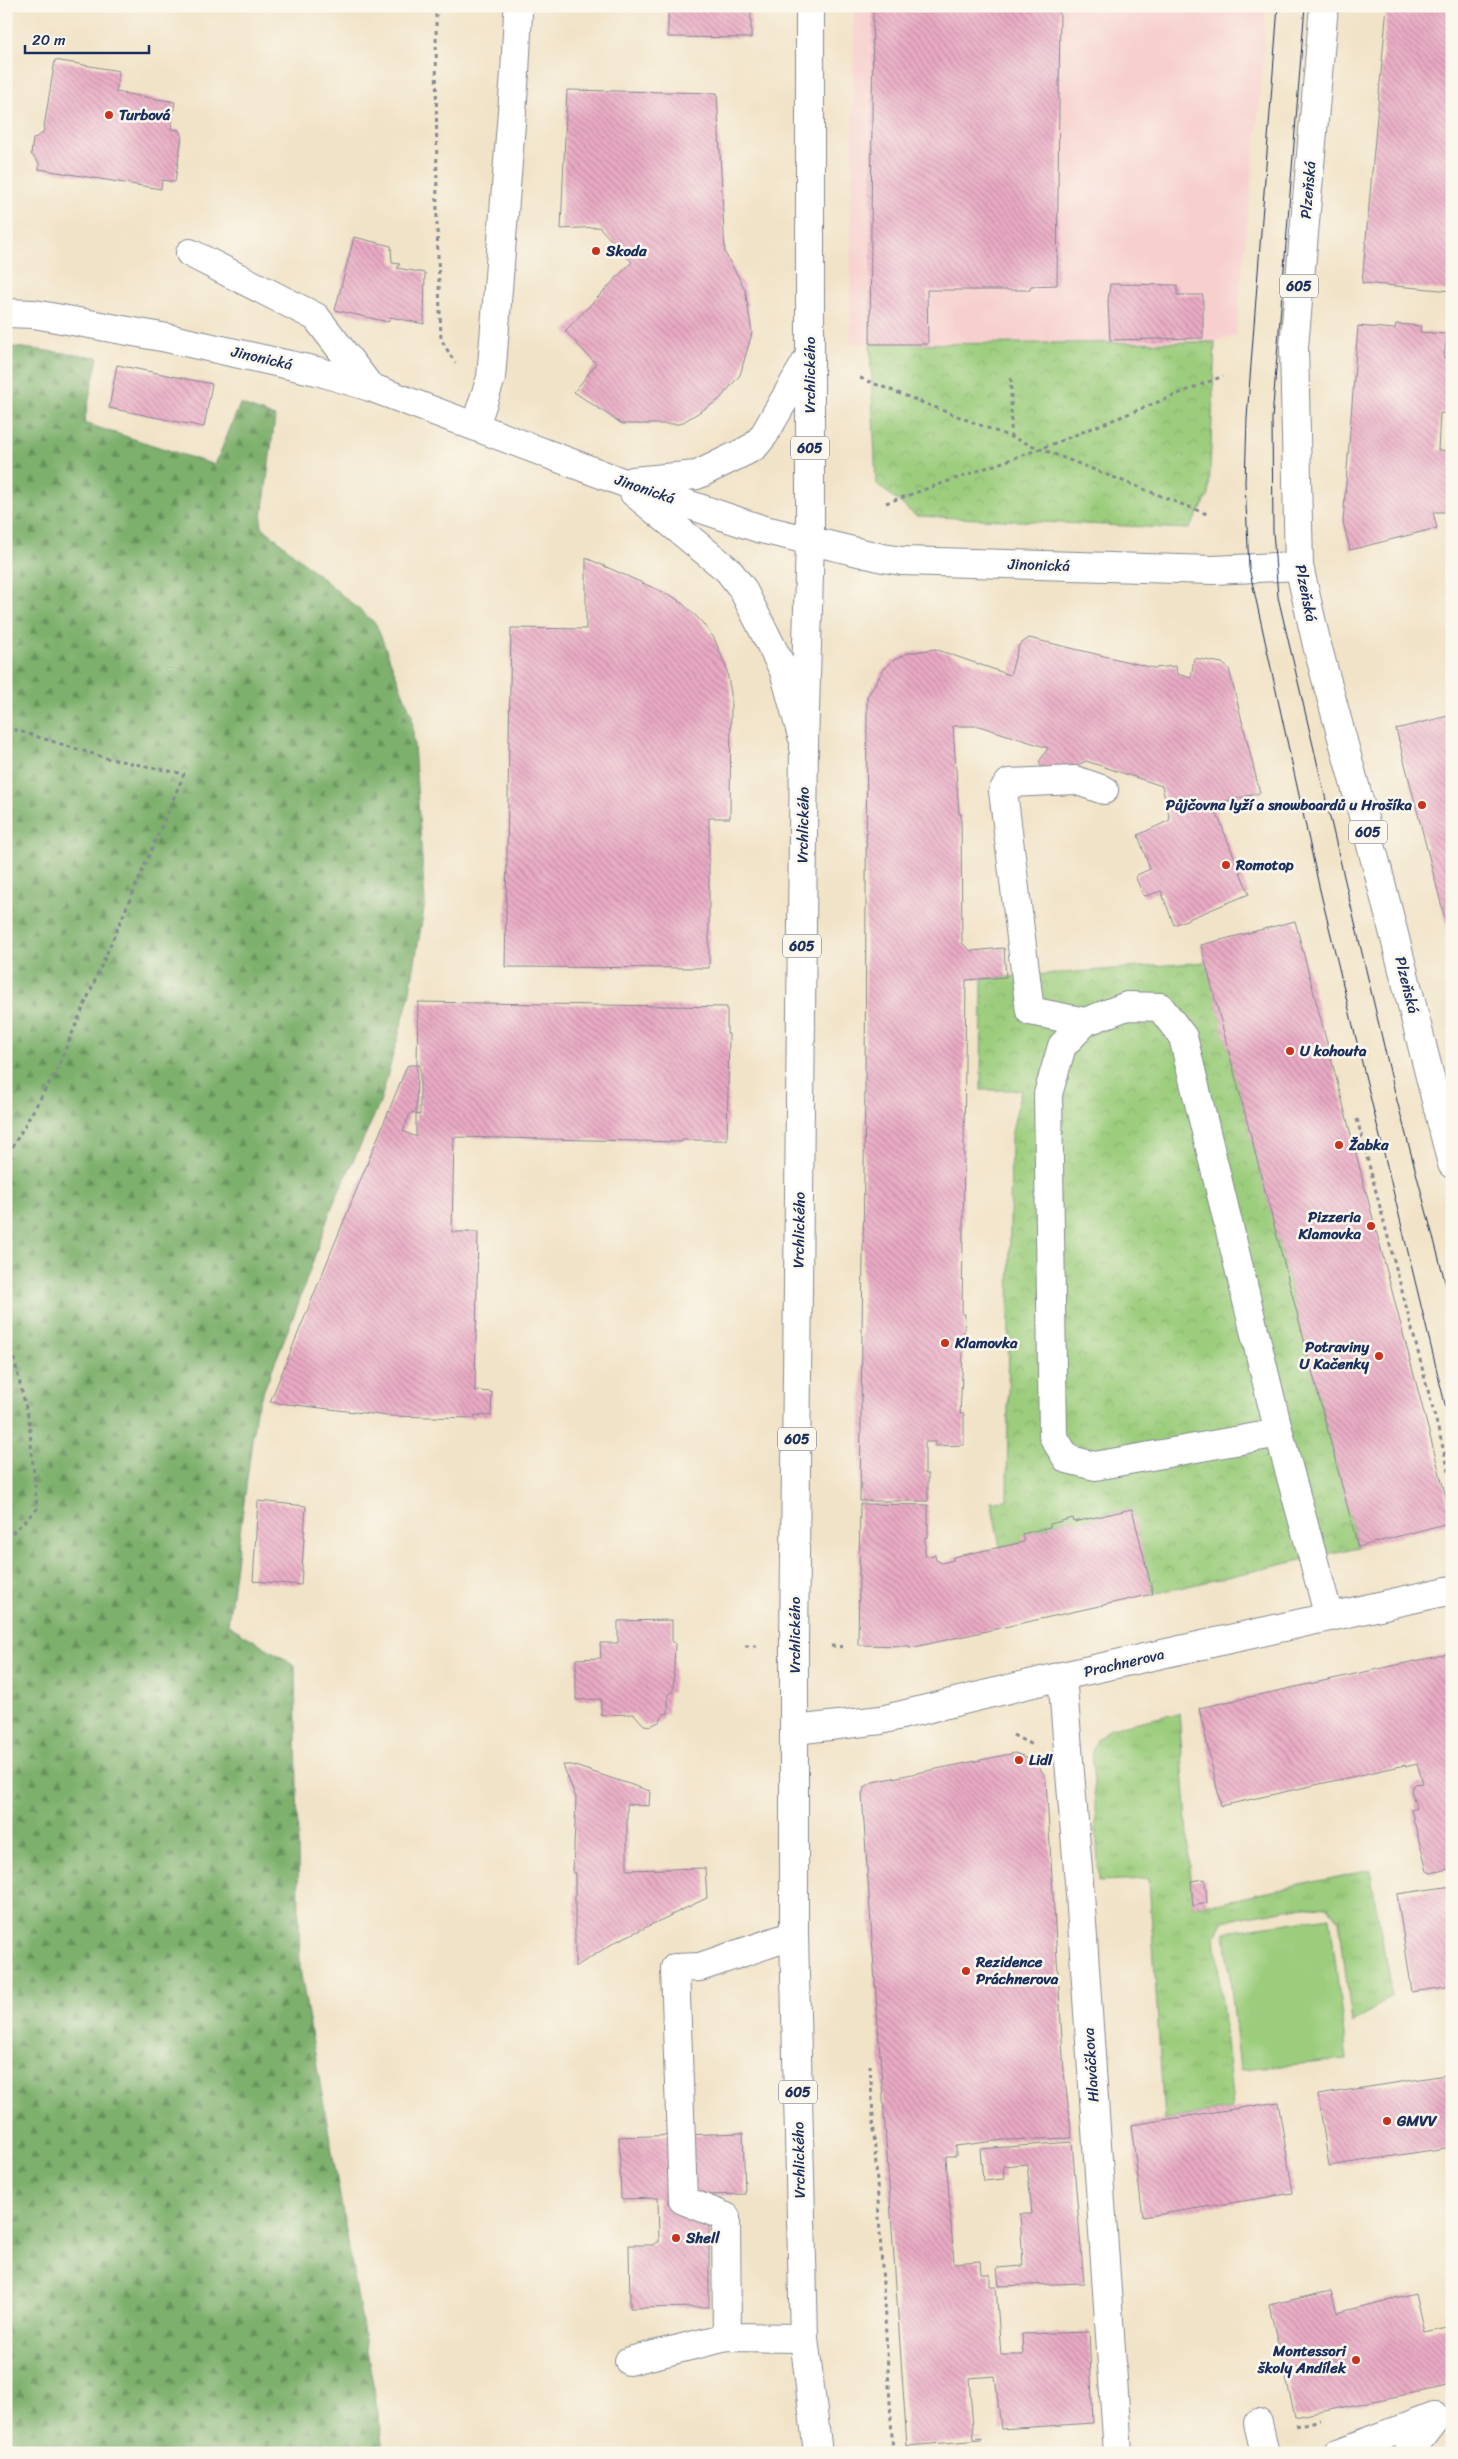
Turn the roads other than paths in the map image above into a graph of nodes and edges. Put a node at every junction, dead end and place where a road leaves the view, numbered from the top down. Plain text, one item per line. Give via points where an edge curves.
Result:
1 (810, 6) edge
2 (1324, 6) edge
3 (518, 13) dead end
4 (190, 253) dead end
5 (6, 313) edge
6 (810, 355) junction
7 (370, 387) junction
8 (475, 426) junction
9 (622, 482) junction
10 (810, 541) junction
11 (1300, 566) junction
12 (804, 745) junction
13 (1104, 790) dead end
14 (1085, 1022) junction
15 (1452, 1164) edge
16 (1279, 1433) junction
17 (1452, 1590) edge
18 (1329, 1617) junction
19 (1062, 1676) junction
20 (795, 1730) junction
21 (794, 1935) junction
22 (727, 2336) junction
23 (804, 2338) junction
24 (629, 2361) dead end
25 (1442, 2415) edge
26 (1258, 2423) dead end
27 (818, 2453) edge
28 (1118, 2453) edge
29 (1265, 2453) edge
30 (1338, 2453) edge
31 (1408, 2453) edge

1 - 6 main road, Vrchlického / 605
2 - 11 main road, Plzeňská / 605 via 1294,347
3 - 8 main road via 491,378
4 - 7 main road via 316,317
5 - 7 main road, Jinonická via 34,314 219,348
6 - 9 main road via 755,446 696,475
6 - 10 main road, Vrchlického / 605
7 - 8 main road, Jinonická
8 - 9 main road, Jinonická
9 - 10 main road, Jinonická via 762,529
9 - 12 main road via 728,570 742,588 784,671
10 - 11 main road, Jinonická via 902,561 1213,570
10 - 12 main road, Vrchlického / 605
11 - 15 main road, Plzeňská / 605 via 1317,645
12 - 20 main road, Vrchlického / 605
13 - 14 main road via 1075,780 1009,783 1003,791 1030,1011
14 - 16 main road via 1127,1006 1160,1007 1183,1037
14 - 16 main road via 1062,1046 1048,1094 1052,1436 1067,1459 1095,1466
16 - 18 main road
17 - 18 main road, Prachnerova
18 - 19 main road, Prachnerova
19 - 20 main road, Prachnerova via 881,1720
19 - 28 main road, Hlaváčkova
20 - 21 main road, Vrchlického / 605
21 - 22 main road via 700,1967 675,1968 683,2200 726,2217
21 - 23 main road, Vrchlického / 605
22 - 23 main road
22 - 24 main road
23 - 27 main road, Vrchlického / 605
25 - 30 main road
25 - 31 main road
26 - 29 main road

